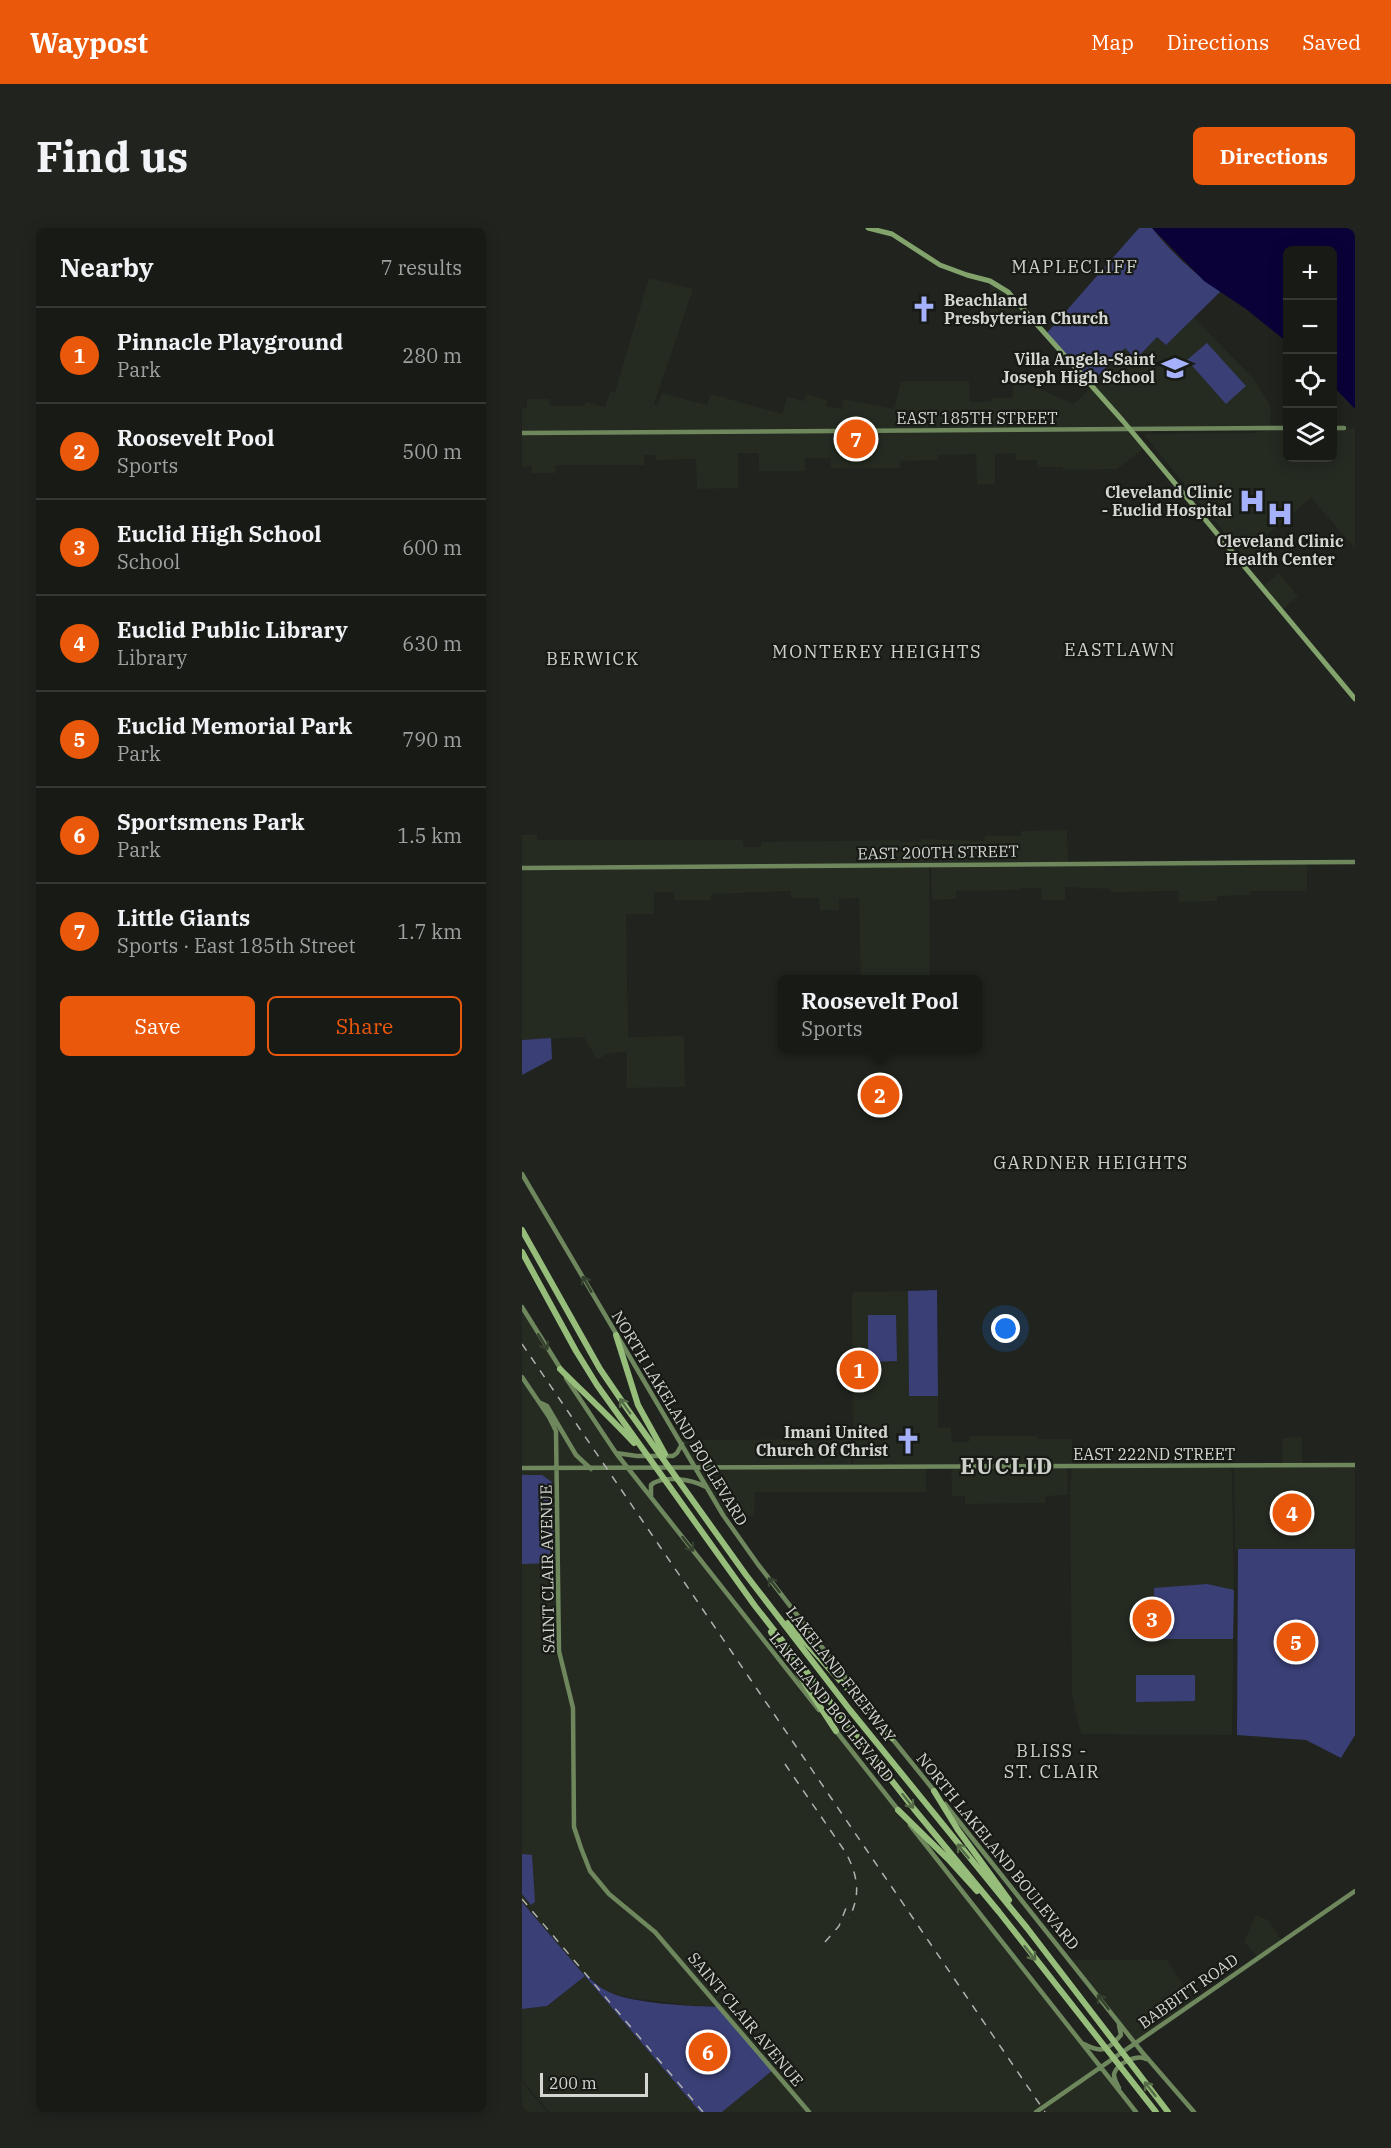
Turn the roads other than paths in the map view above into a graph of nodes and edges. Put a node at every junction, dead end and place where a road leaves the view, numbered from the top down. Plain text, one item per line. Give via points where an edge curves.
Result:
1 (868, 228) edge
2 (1283, 428) edge
3 (1337, 428) edge
4 (1344, 428) dead end
5 (1129, 429) junction
6 (522, 433) edge
7 (1355, 699) edge
8 (1355, 862) edge
9 (522, 868) edge
10 (522, 1174) edge
11 (522, 1230) edge
12 (522, 1252) edge
13 (522, 1307) edge
14 (616, 1335) junction
15 (560, 1369) junction
16 (522, 1377) edge
17 (539, 1402) junction
18 (682, 1444) junction
19 (616, 1453) junction
20 (645, 1453) junction
21 (662, 1453) junction
22 (1355, 1465) edge
23 (522, 1468) edge
24 (558, 1468) junction
25 (696, 1468) junction
26 (591, 1469) junction
27 (628, 1469) junction
28 (706, 1487) junction
29 (652, 1498) junction
30 (768, 1603) junction
31 (755, 1606) junction
32 (836, 1731) junction
33 (892, 1738) junction
34 (934, 1791) junction
35 (898, 1810) junction
36 (1355, 1891) edge
37 (999, 1912) junction
38 (1027, 1928) junction
39 (1117, 2019) junction
40 (1134, 2042) junction
41 (1081, 2043) junction
42 (1153, 2065) junction
43 (1100, 2068) junction
44 (1123, 2096) junction
45 (809, 2112) edge
46 (1036, 2112) edge
47 (1136, 2112) edge
48 (1156, 2112) edge
49 (1168, 2112) edge
50 (1194, 2112) edge

1 - 5 main road via 901,238 940,265 1001,286
2 - 5 street, EAST 185TH STREET
3 - 4 street
5 - 6 street, EAST 185TH STREET
5 - 7 main road
8 - 9 street, EAST 200TH STREET
14 -> 10 street, NORTH LAKELAND BOULEVARD
21 -> 11 highway via 600,1369
12 - 20 highway, LAKELAND FREEWAY via 576,1351
13 -> 15 street, LAKELAND BOULEVARD
14 - 18 street, NORTH LAKELAND BOULEVARD
14 - 21 highway via 638,1405
15 - 19 street, LAKELAND BOULEVARD
15 - 20 highway
16 - 17 street, SAINT CLAIR AVENUE
17 - 24 street, SAINT CLAIR AVENUE via 556,1431
17 - 26 street via 547,1407 576,1455
18 - 19 street via 673,1456
18 - 25 street, NORTH LAKELAND BOULEVARD
19 - 27 street, LAKELAND BOULEVARD
20 - 31 highway, LAKELAND FREEWAY
21 - 30 highway, LAKELAND FREEWAY
22 - 25 street, EAST 222ND STREET
23 - 24 street, EAST 222ND STREET
24 - 26 street, EAST 222ND STREET
24 - 45 street, SAINT CLAIR AVENUE via 559,1651 573,1708 574,1827 581,1848 590,1871 609,1894 655,1932
25 - 27 street, EAST 222ND STREET
25 - 28 street, NORTH LAKELAND BOULEVARD
26 - 27 street, EAST 222ND STREET
27 - 29 street, LAKELAND BOULEVARD
28 - 29 street via 688,1480 657,1480 651,1485
33 -> 28 street, NORTH LAKELAND BOULEVARD via 744,1545
29 -> 32 street, LAKELAND BOULEVARD
30 - 33 highway
38 -> 30 highway, LAKELAND FREEWAY
31 - 32 highway
31 -> 37 highway, LAKELAND FREEWAY
32 - 35 street, LAKELAND BOULEVARD
33 - 34 street, NORTH LAKELAND BOULEVARD
34 - 38 highway
39 -> 34 street, NORTH LAKELAND BOULEVARD
35 - 37 highway
35 - 41 street, LAKELAND BOULEVARD
36 - 40 street, BABBITT ROAD
37 -> 48 highway, LAKELAND FREEWAY
49 -> 38 highway, LAKELAND FREEWAY
39 - 40 street, NORTH LAKELAND BOULEVARD
39 - 41 street via 1121,2035 1104,2049 1094,2050
40 - 42 street, NORTH LAKELAND BOULEVARD
40 - 43 street, BABBITT ROAD
41 - 43 street, LAKELAND BOULEVARD
42 - 44 street via 1137,2057 1116,2071 1114,2077
42 - 50 street, NORTH LAKELAND BOULEVARD
43 - 44 street, LAKELAND BOULEVARD
43 - 46 street, BABBITT ROAD
44 - 47 street, LAKELAND BOULEVARD

